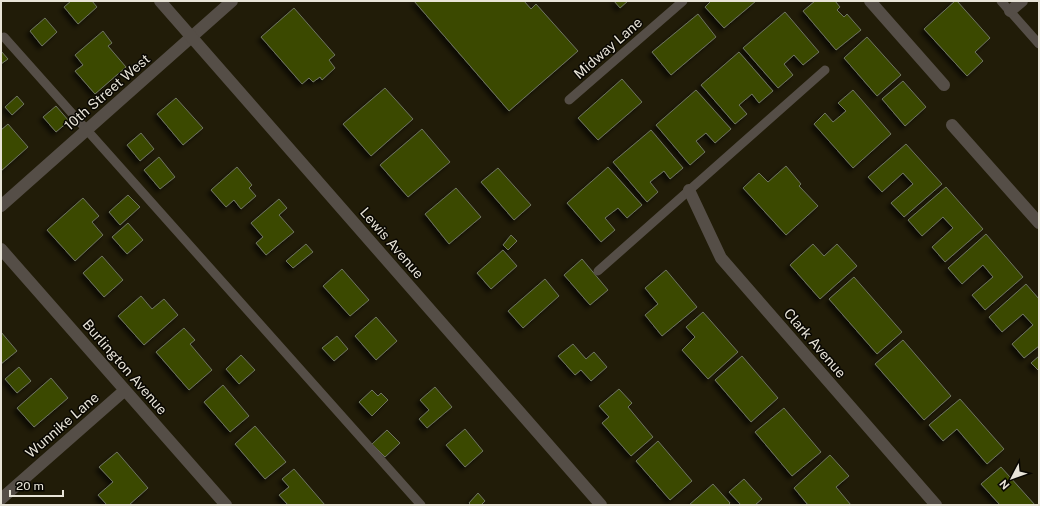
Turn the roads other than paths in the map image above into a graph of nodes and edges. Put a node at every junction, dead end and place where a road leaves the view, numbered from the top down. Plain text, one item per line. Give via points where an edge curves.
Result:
1 (160, 1) edge
2 (232, 1) edge
3 (683, 1) edge
4 (870, 1) edge
5 (1001, 1) edge
6 (1022, 1) edge
7 (1010, 11) junction
8 (4, 37) dead end
9 (192, 37) junction
10 (1039, 44) edge
11 (825, 70) dead end
12 (944, 85) dead end
13 (569, 100) dead end
14 (952, 125) dead end
15 (87, 130) junction
16 (689, 190) junction
17 (1, 206) edge
18 (1039, 223) edge
19 (1, 249) edge
20 (598, 271) dead end
21 (125, 390) junction
22 (1, 498) edge
23 (226, 505) edge
24 (422, 505) edge
25 (602, 505) edge
26 (936, 505) edge

1 - 9 street, Lewis Avenue
2 - 9 street, 10th Street West
3 - 13 lane, Midway Lane
4 - 12 street
5 - 7 lane
6 - 7 street
7 - 10 lane
8 - 15 lane
9 - 15 street, 10th Street West
9 - 25 street, Lewis Avenue
11 - 16 lane
14 - 18 street
15 - 17 street, 10th Street West
15 - 24 lane
16 - 20 lane
16 - 26 street, Clark Avenue via 721,258
19 - 21 street, Burlington Avenue
21 - 22 street, Wunnike Lane
21 - 23 street, Burlington Avenue

